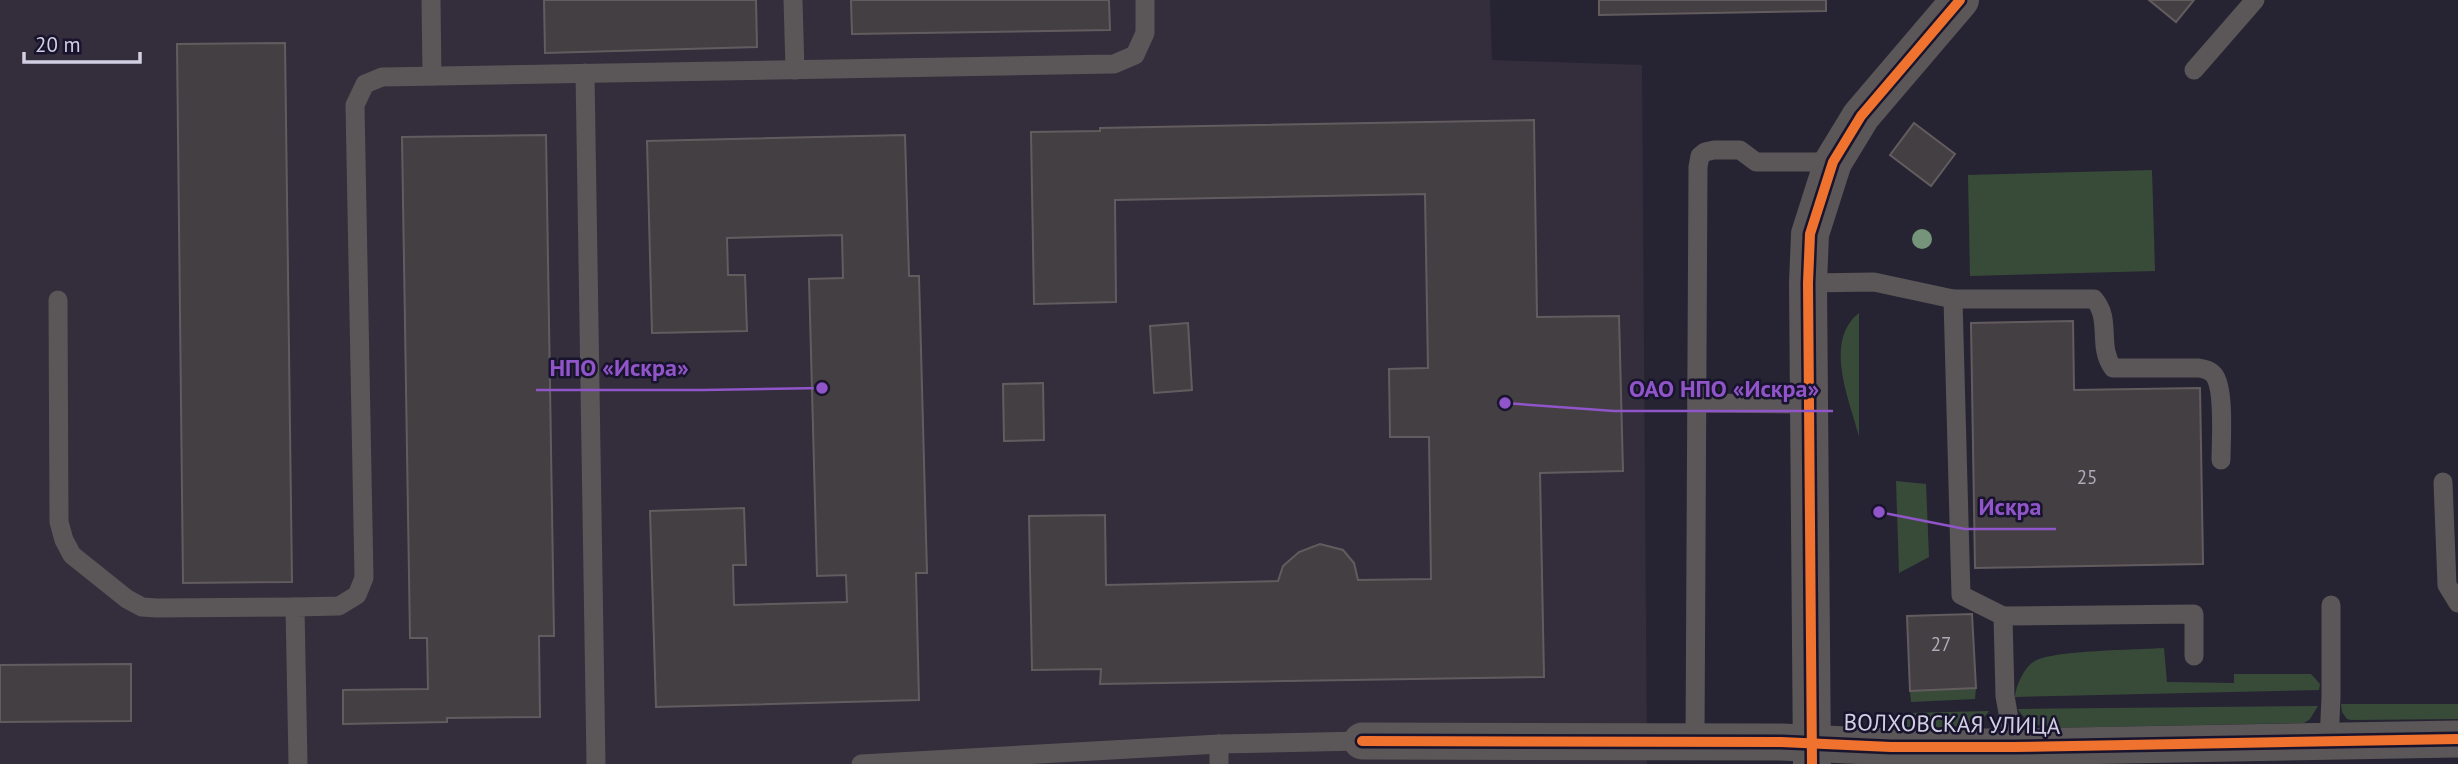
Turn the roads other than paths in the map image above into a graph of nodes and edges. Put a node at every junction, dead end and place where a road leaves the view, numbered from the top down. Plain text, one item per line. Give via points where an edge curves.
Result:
1 (431, 0) edge
2 (793, 0) edge
3 (1145, 0) edge
4 (1960, 0) edge
5 (2255, 0) edge
6 (795, 70) junction
7 (2194, 70) dead end
8 (584, 73) junction
9 (432, 76) junction
10 (1833, 162) junction
11 (1808, 283) junction
12 (1953, 299) junction
13 (58, 300) dead end
14 (1697, 403) junction
15 (1809, 404) junction
16 (2221, 460) dead end
17 (2443, 482) dead end
18 (2458, 603) edge
19 (2331, 605) dead end
20 (295, 607) junction
21 (2003, 616) junction
22 (2194, 656) dead end
23 (2458, 739) edge
24 (1362, 741) joint
25 (2329, 742) junction
26 (2014, 747) junction
27 (1711, 749) edge
28 (1429, 753) edge
29 (1812, 753) edge
30 (1219, 754) edge
31 (2222, 754) edge
32 (298, 764) edge
33 (596, 764) edge
34 (861, 764) edge

1 - 9 lane
2 - 6 lane
3 - 6 lane via 1145,33 1140,44 1135,54 1114,64
4 - 10 street via 1861,116
5 - 7 lane
6 - 8 lane
8 - 9 lane
8 - 33 lane
9 - 20 lane via 382,77 365,84 355,104 364,578 357,595 339,606
10 - 11 street via 1810,234
10 - 14 lane via 1756,162 1740,150 1714,150 1700,156
11 - 12 lane via 1874,282
11 - 15 street
12 - 16 lane via 2094,299 2104,317 2104,351 2113,368 2199,368 2216,377
12 - 21 lane via 1961,595
13 - 20 lane via 59,522 72,555 142,607
14 - 15 lane
14 - 27 lane
15 - 29 street
17 - 18 lane via 2447,585
19 - 25 lane
20 - 32 lane
21 - 22 lane via 2194,614
21 - 26 lane via 2005,696
23 - 25 street, ВОЛХОВСКАЯ УЛИЦА
24 - 28 street, ВОЛХОВСКАЯ УЛИЦА
24 - 30 lane
25 - 31 street, ВОЛХОВСКАЯ УЛИЦА
26 - 29 street, ВОЛХОВСКАЯ УЛИЦА via 1891,747
26 - 31 street, ВОЛХОВСКАЯ УЛИЦА
27 - 28 street, ВОЛХОВСКАЯ УЛИЦА
27 - 29 street, ВОЛХОВСКАЯ УЛИЦА
30 - 34 lane

